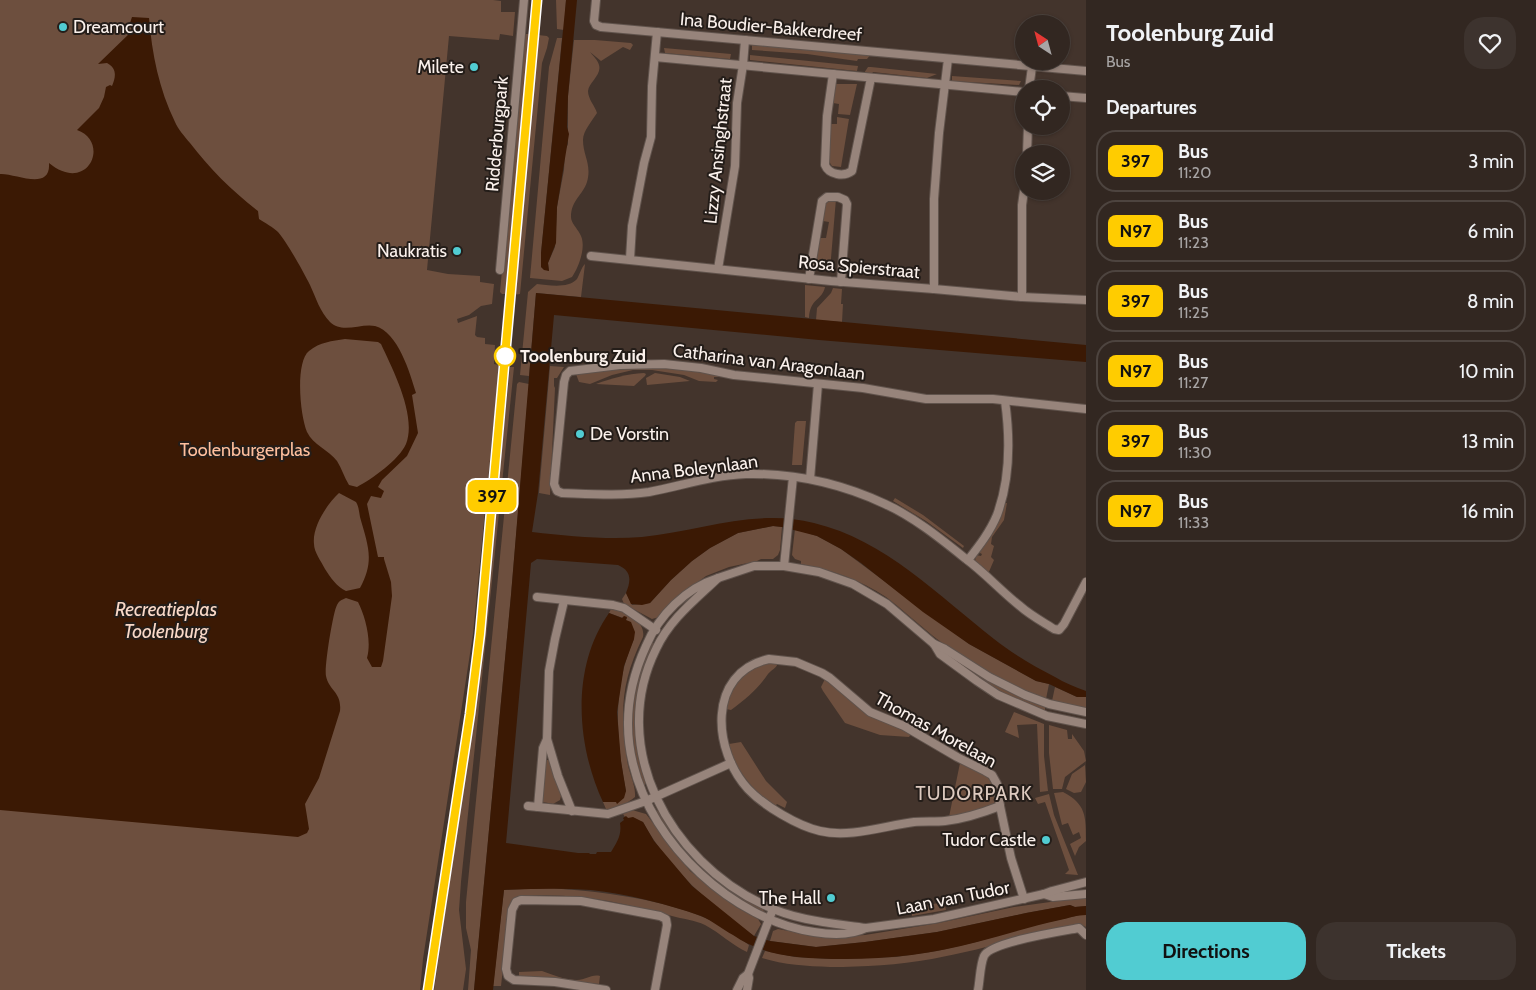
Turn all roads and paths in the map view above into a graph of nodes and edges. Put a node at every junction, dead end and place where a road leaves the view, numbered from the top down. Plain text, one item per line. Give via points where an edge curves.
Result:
1 (524, 0) edge
2 (596, 0) edge
3 (657, 32) junction
4 (745, 40) junction
5 (655, 57) junction
6 (948, 59) junction
7 (743, 65) junction
8 (1015, 65) edge
9 (1068, 70) edge
10 (1086, 72) edge
11 (833, 74) junction
12 (870, 78) junction
13 (945, 85) junction
14 (1015, 91) edge
15 (1070, 97) edge
16 (1086, 98) edge
17 (1023, 200) edge
18 (591, 256) dead end
19 (630, 259) junction
20 (718, 269) junction
21 (500, 270) dead end
22 (809, 279) junction
23 (841, 282) junction
24 (934, 288) junction
25 (1022, 297) junction
26 (1086, 300) edge
27 (818, 384) junction
28 (1006, 400) junction
29 (1086, 408) edge
30 (793, 477) junction
31 (810, 479) junction
32 (556, 491) joint
33 (968, 560) junction
34 (784, 566) junction
35 (718, 578) junction
36 (1086, 582) edge
37 (537, 598) dead end
38 (564, 601) junction
39 (653, 629) junction
40 (664, 636) junction
41 (934, 644) junction
42 (1049, 704) junction
43 (1086, 712) edge
44 (1047, 716) junction
45 (1086, 724) edge
46 (547, 739) junction
47 (730, 763) junction
48 (656, 797) junction
49 (646, 801) junction
50 (528, 806) dead end
51 (1000, 806) junction
52 (538, 807) junction
53 (572, 811) junction
54 (1086, 882) edge
55 (1044, 894) junction
56 (1086, 894) edge
57 (1024, 899) junction
58 (773, 909) junction
59 (768, 920) junction
60 (866, 928) junction
61 (1086, 935) edge
62 (748, 974) junction
63 (606, 990) edge
64 (655, 990) edge
65 (738, 990) edge
66 (748, 990) edge
67 (978, 990) edge

1 - 21 street, Ridderburgpark
2 - 3 street, Ina Boudier-Bakkerdreef via 596,25
3 - 4 street, Ina Boudier-Bakkerdreef
3 - 5 street
4 - 6 street, Ina Boudier-Bakkerdreef
4 - 7 street, Lizzy Ansinghstraat
5 - 7 street
5 - 19 street via 651,138 632,226
6 - 8 street, Ina Boudier-Bakkerdreef
6 - 13 street
7 - 11 street
7 - 20 street, Lizzy Ansinghstraat via 737,103 735,166
9 - 10 street, Ina Boudier-Bakkerdreef
11 - 12 street
11 - 12 street via 825,165 830,172 846,174 852,171
12 - 13 street
13 - 14 street
13 - 24 street via 934,199
15 - 16 street
17 - 25 street
18 - 19 street, Rosa Spierstraat
19 - 20 street, Rosa Spierstraat
20 - 22 street, Rosa Spierstraat
22 - 23 street, Rosa Spierstraat
22 - 23 street via 822,201 827,197 838,197 847,204
23 - 24 street, Rosa Spierstraat
24 - 25 street, Rosa Spierstraat
25 - 26 street, Rosa Spierstraat
27 - 28 street, Catharina van Aragonlaan via 926,399
27 - 31 street
27 - 32 street, Catharina van Aragonlaan via 664,364 620,364 570,371 564,382 554,484
28 - 29 street, Catharina van Aragonlaan
28 - 33 street via 1007,466 1002,498 988,533
30 - 31 street, Anna Boleynlaan
30 - 32 street, Anna Boleynlaan via 743,474 647,492
30 - 34 street
31 - 33 street, Anna Boleynlaan via 886,504
33 - 36 street, Anna Boleynlaan via 1022,608 1059,630
34 - 35 street, Laan van Tudor via 754,566
34 - 41 street, Laan van Tudor via 812,570 854,584 887,604
35 - 39 street, Laan van Tudor via 689,592
35 - 40 street, Laan van Tudor via 692,601
37 - 38 street
38 - 39 street via 624,608
38 - 46 street via 550,671
39 - 40 street
39 - 49 street, Laan van Tudor via 635,671 628,707 632,763
40 - 48 street, Laan van Tudor via 645,674 639,706 641,753
41 - 42 street, Laan van Tudor via 989,677
41 - 44 street, Laan van Tudor via 940,654 998,695
42 - 43 street, Laan van Tudor
42 - 44 street
44 - 45 street, Laan van Tudor
46 - 52 street via 543,748
46 - 53 street
47 - 48 street
47 - 51 street, Thomas Morelaan via 756,797 808,827 832,833 947,821
47 - 51 street, Thomas Morelaan via 721,726 724,699 731,684 746,668 757,662 769,659 789,661 822,673 870,712 904,726 992,776 997,784
48 - 49 street
48 - 58 street, Laan van Tudor via 681,839 703,863 742,893
49 - 53 street via 608,814
49 - 59 street, Laan van Tudor via 667,834 697,870
50 - 52 street
51 - 57 street, Thomas Morelaan via 1008,850
52 - 53 street
54 - 55 street, Laan van Tudor
55 - 56 street, Laan van Tudor
55 - 57 street, Laan van Tudor
57 - 60 street, Laan van Tudor via 934,919
58 - 59 street
58 - 60 street, Laan van Tudor via 813,921
59 - 60 street, Laan van Tudor via 821,933 856,933
59 - 62 street
61 - 67 street via 1079,928 1038,935 991,950 984,957
62 - 65 street
62 - 66 street
63 - 64 street via 514,980 508,976 512,910 516,902 581,901 666,919

